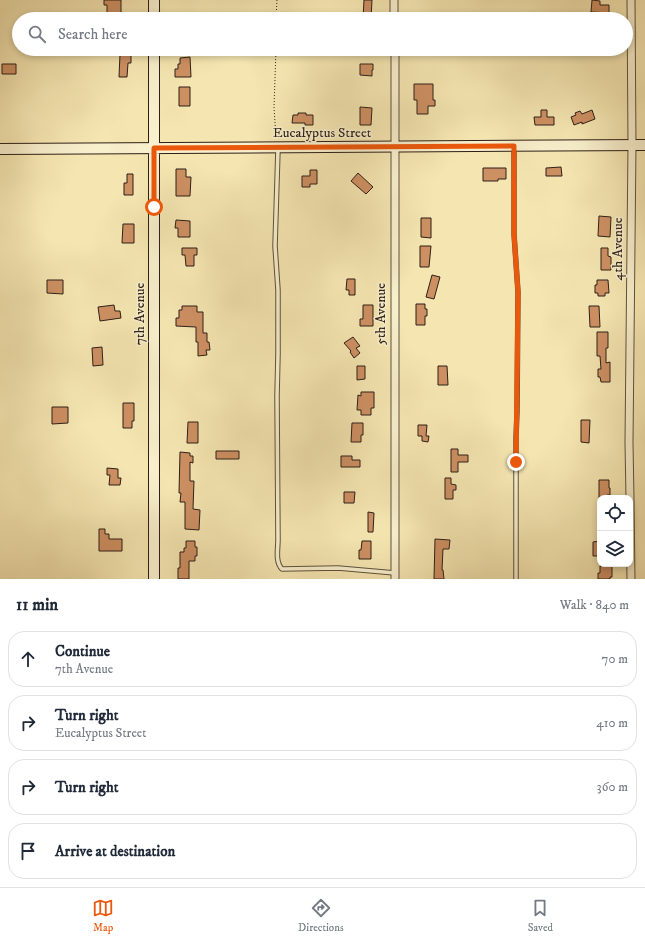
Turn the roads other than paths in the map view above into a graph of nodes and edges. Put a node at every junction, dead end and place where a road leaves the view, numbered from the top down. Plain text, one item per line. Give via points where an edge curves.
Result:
1 (154, 0) edge
2 (394, 0) edge
3 (630, 0) edge
4 (154, 12) edge
5 (394, 12) edge
6 (630, 12) edge
7 (154, 56) edge
8 (394, 56) edge
9 (631, 56) edge
10 (632, 145) junction
11 (645, 145) edge
12 (514, 146) junction
13 (278, 147) junction
14 (395, 147) junction
15 (154, 148) junction
16 (0, 149) edge
17 (630, 495) edge
18 (630, 531) edge
19 (395, 576) edge
20 (154, 579) edge
21 (516, 579) edge
22 (631, 579) edge

1 - 4 main road
2 - 5 street
3 - 6 street, 4th Avenue
7 - 15 main road, 7th Avenue
8 - 14 street, 5th Avenue
9 - 10 street, 4th Avenue
10 - 11 main road, Eucalyptus Street
10 - 12 main road, Eucalyptus Street
10 - 17 street, 4th Avenue
12 - 14 main road, Eucalyptus Street
12 - 21 lane via 514,234 518,292
13 - 14 main road, Eucalyptus Street
13 - 15 main road, Eucalyptus Street
13 - 19 lane via 275,246 278,290 279,566 282,569 338,568
14 - 19 street, 5th Avenue
15 - 16 main road, Eucalyptus Street
15 - 20 main road, 7th Avenue
18 - 22 street, 4th Avenue

